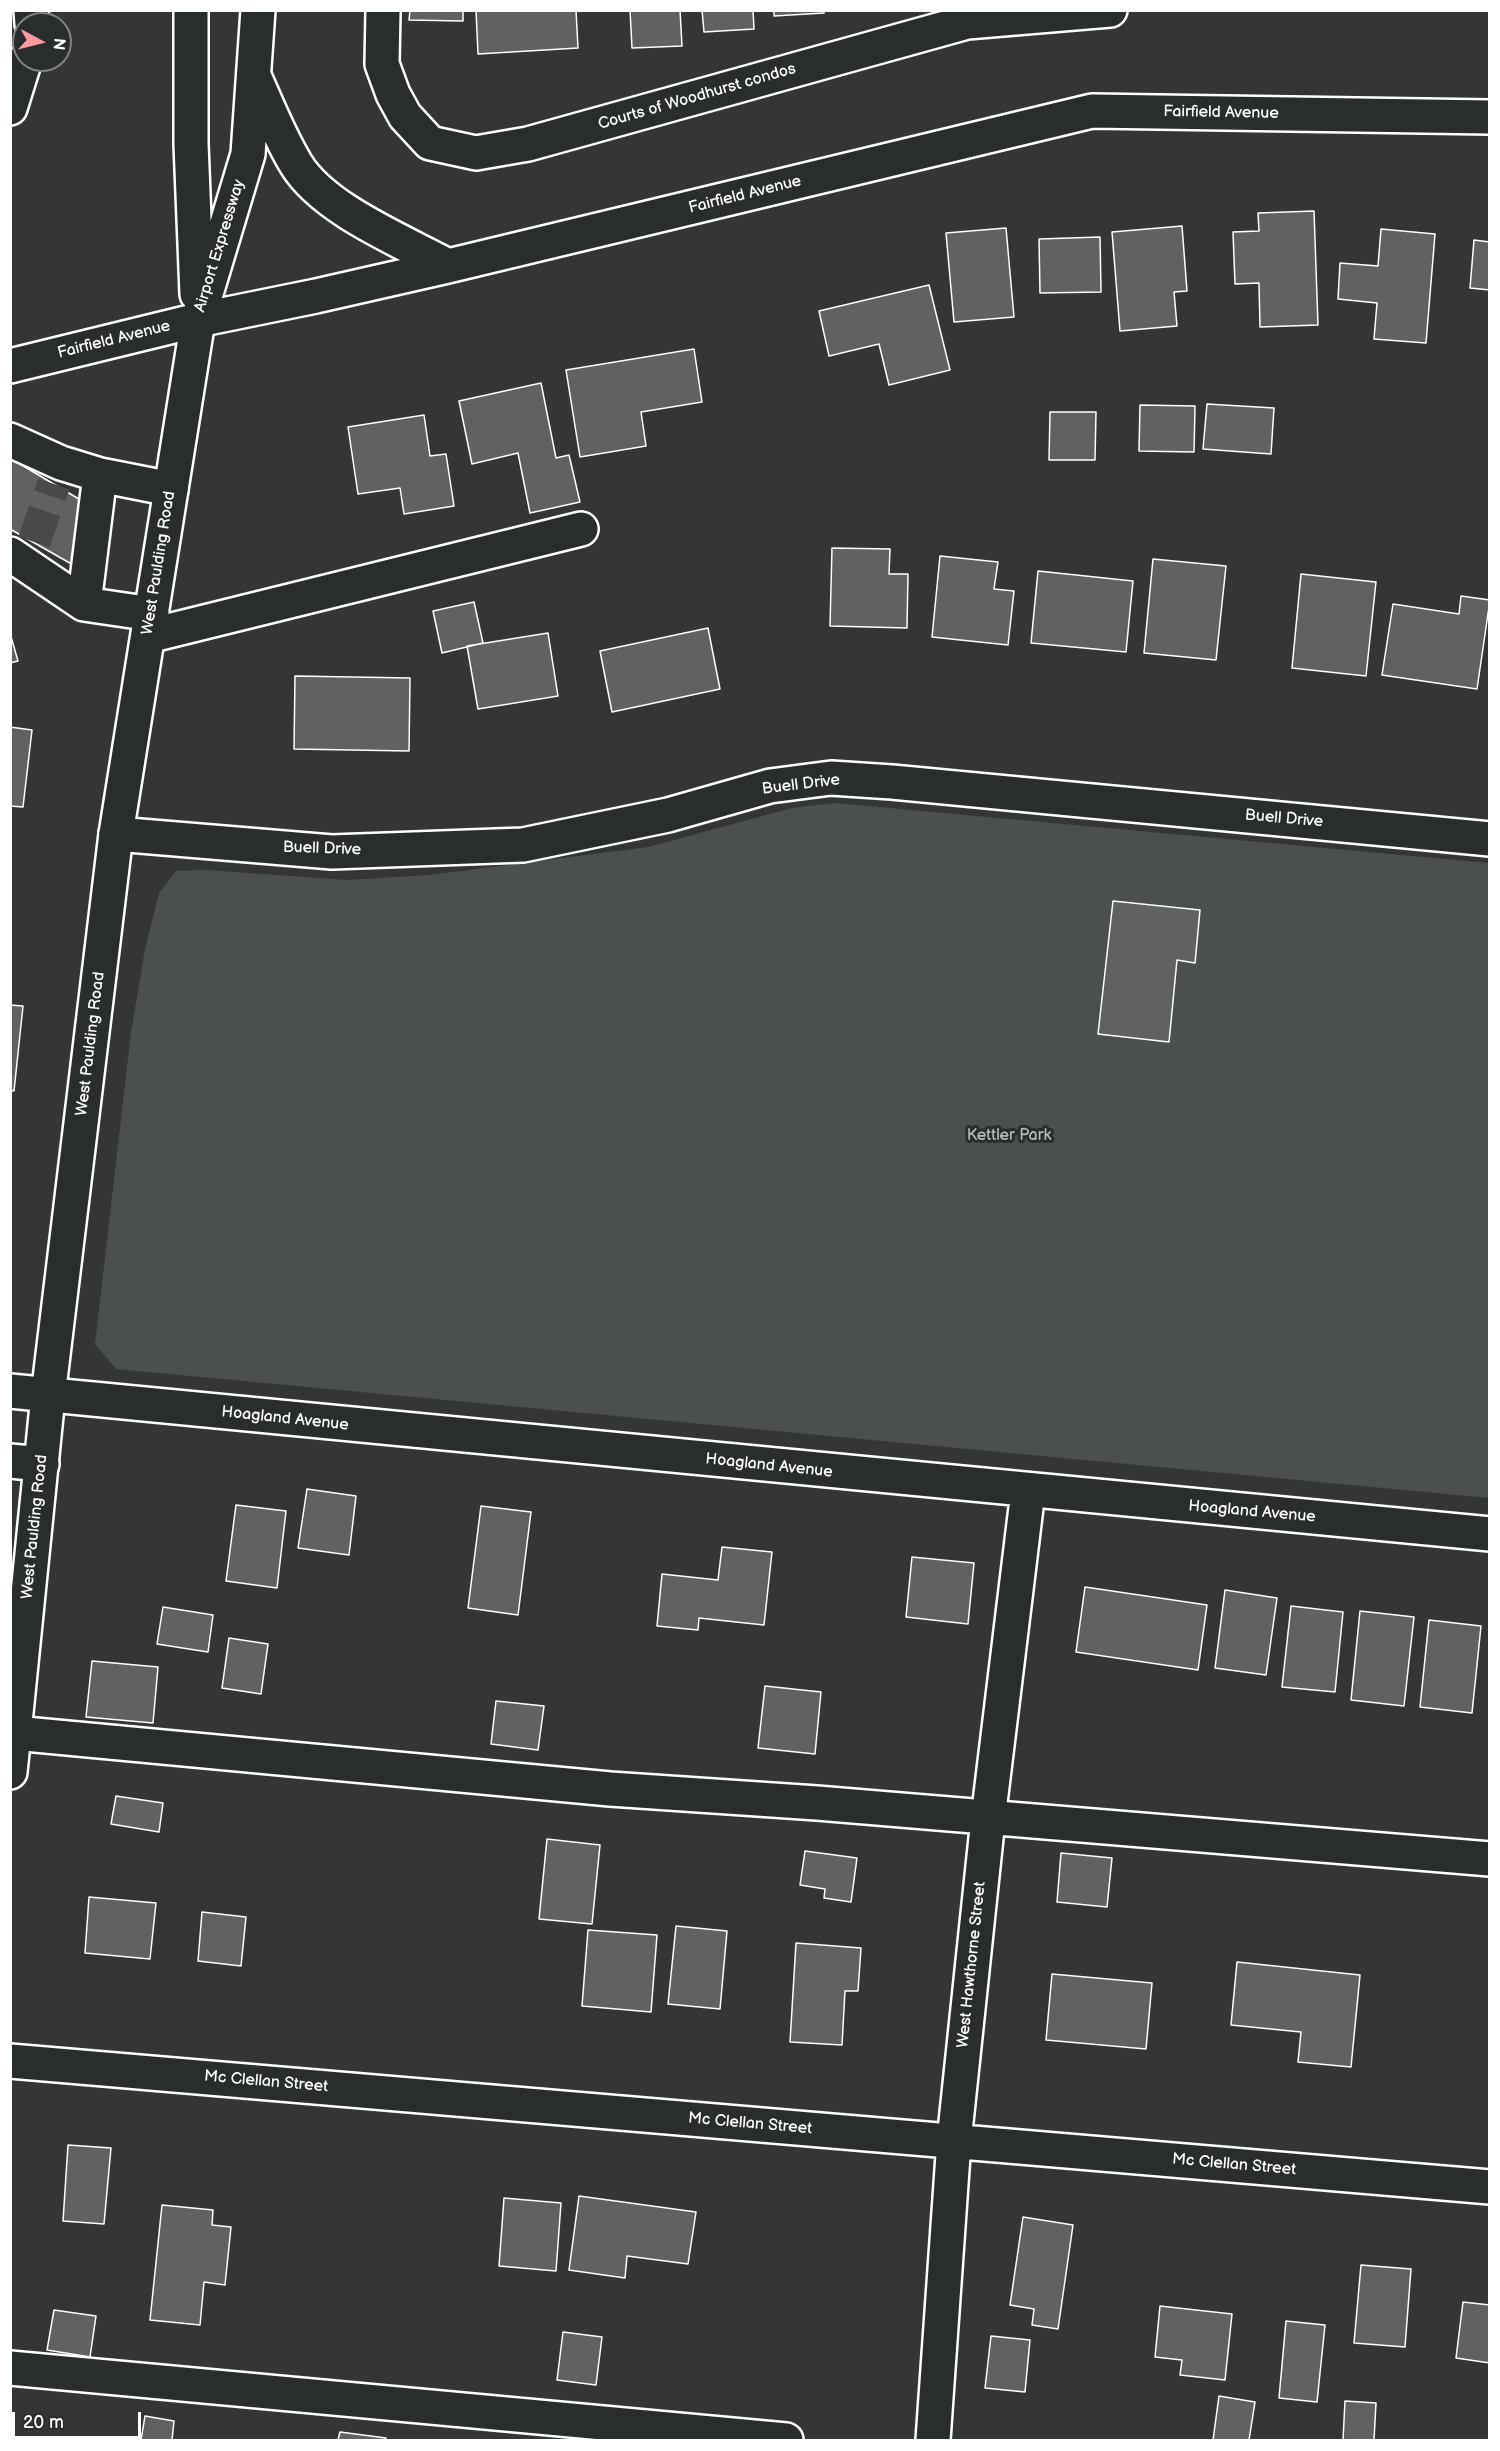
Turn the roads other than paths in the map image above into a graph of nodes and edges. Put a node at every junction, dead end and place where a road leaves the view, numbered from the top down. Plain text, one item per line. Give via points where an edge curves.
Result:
1 (191, 10) edge
2 (258, 10) edge
3 (383, 10) edge
4 (1110, 10) edge
5 (21, 72) edge
6 (253, 75) junction
7 (10, 108) edge
8 (1490, 117) edge
9 (448, 266) junction
10 (198, 320) junction
11 (10, 366) edge
12 (10, 440) edge
13 (100, 475) junction
14 (171, 489) junction
15 (581, 529) dead end
16 (24, 553) edge
17 (84, 604) junction
18 (150, 625) junction
19 (116, 834) junction
20 (1490, 839) edge
21 (10, 1391) edge
22 (48, 1396) junction
23 (26, 1463) edge
24 (1028, 1491) junction
25 (1490, 1534) edge
26 (19, 1600) edge
27 (14, 1733) junction
28 (10, 1772) edge
29 (988, 1819) junction
30 (1490, 1859) edge
31 (10, 2061) edge
32 (954, 2141) junction
33 (1490, 2187) edge
34 (10, 2368) edge
35 (786, 2440) edge
36 (933, 2440) edge

1 - 10 street, Airport Expressway via 191,144
2 - 6 street, Airport Expressway
3 - 4 street, Courts of Woodhurst condos via 382,64 405,116 430,143 476,153 528,144 967,22
5 - 7 street
6 - 9 street via 296,165 317,189 344,210
6 - 10 street, Airport Expressway via 248,154
8 - 9 street, Fairfield Avenue via 1092,111
9 - 10 street, Fairfield Avenue
10 - 11 street, Fairfield Avenue
10 - 14 street, West Paulding Road
12 - 13 street via 57,474
13 - 14 street
13 - 17 street
14 - 18 street, West Paulding Road
15 - 18 street
16 - 17 street
17 - 18 street
18 - 19 street, West Paulding Road
19 - 20 street, Buell Drive via 333,852 523,845 668,815 770,786 831,778
19 - 22 street, West Paulding Road
21 - 22 street, Hoagland Avenue
22 - 23 street, West Paulding Road
22 - 24 street, Hoagland Avenue
23 - 26 street, West Paulding Road
24 - 25 street, Hoagland Avenue
24 - 29 street, West Hawthorne Street
26 - 27 street, West Paulding Road
27 - 28 street, West Paulding Road
27 - 29 street via 610,1789
29 - 30 street
29 - 32 street, West Hawthorne Street
31 - 32 street, Mc Clellan Street
32 - 33 street, Mc Clellan Street
32 - 36 street, West Hawthorne Street
34 - 35 street

